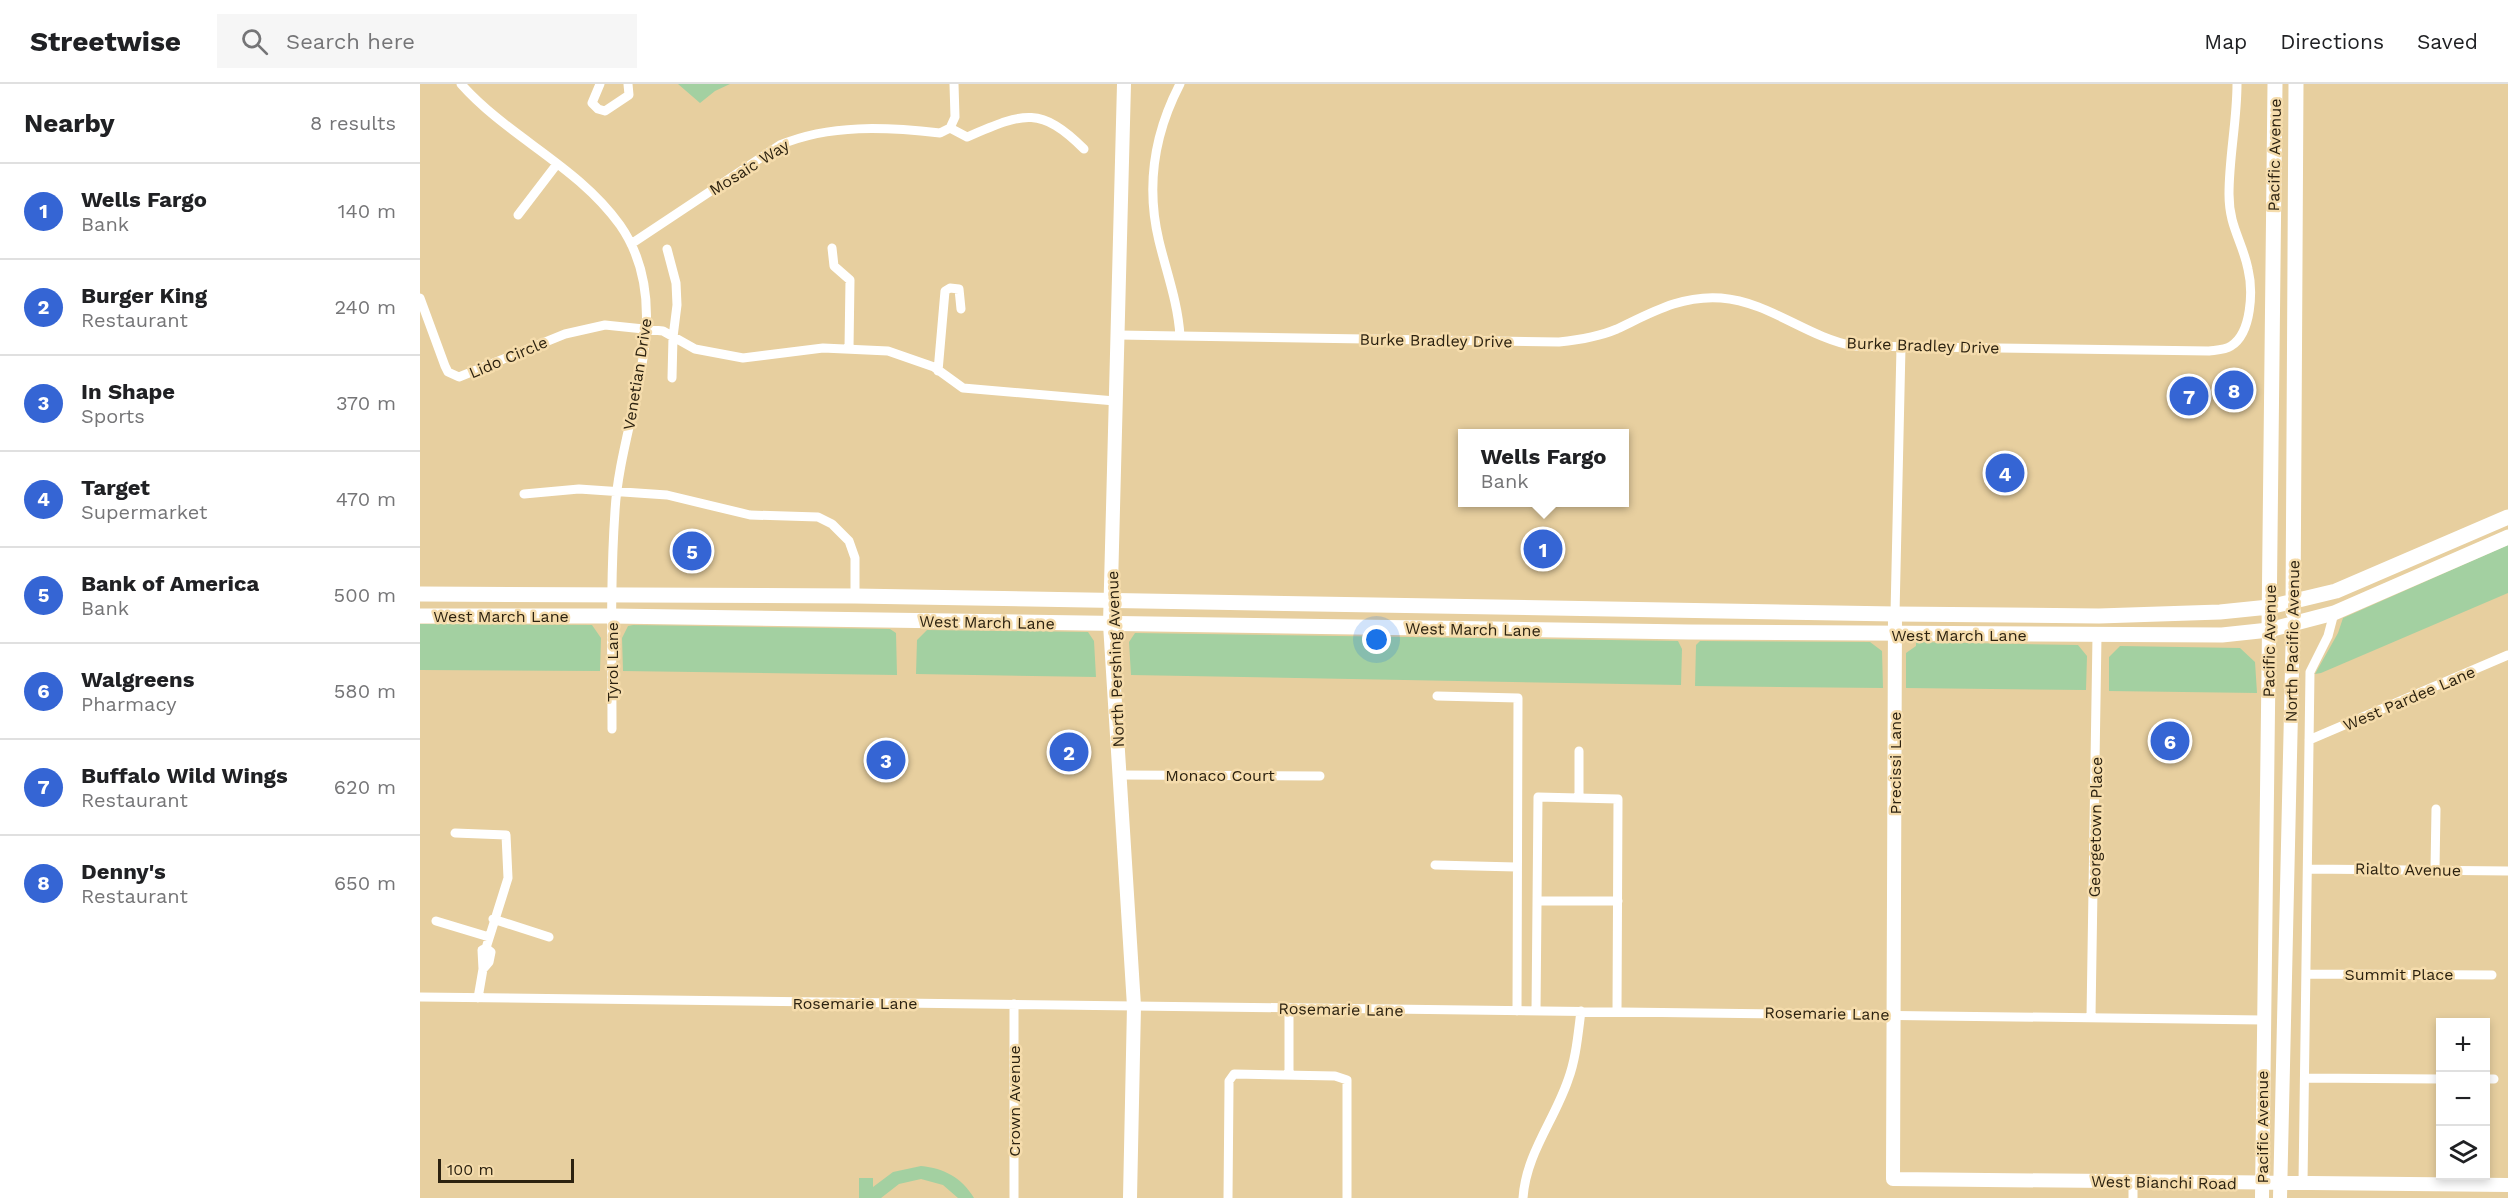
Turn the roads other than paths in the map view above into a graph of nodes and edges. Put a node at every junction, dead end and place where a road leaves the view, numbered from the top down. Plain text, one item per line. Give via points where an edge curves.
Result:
1 (461, 84) edge
2 (600, 84) edge
3 (628, 84) edge
4 (954, 84) edge
5 (1124, 84) edge
6 (1180, 84) edge
7 (2238, 84) edge
8 (2275, 84) edge
9 (2282, 84) edge
10 (2296, 84) edge
11 (950, 128) junction
12 (1084, 149) dead end
13 (2296, 151) junction
14 (557, 164) junction
15 (518, 215) dead end
16 (631, 244) junction
17 (832, 248) dead end
18 (667, 249) dead end
19 (420, 298) edge
20 (961, 309) dead end
21 (646, 327) junction
22 (1118, 335) junction
23 (1180, 336) junction
24 (673, 337) junction
25 (1901, 347) junction
26 (849, 348) junction
27 (938, 371) junction
28 (672, 378) dead end
29 (1115, 401) junction
30 (617, 493) junction
31 (524, 494) dead end
32 (2508, 517) edge
33 (2508, 537) edge
34 (420, 594) edge
35 (612, 596) junction
36 (855, 596) junction
37 (1110, 602) junction
38 (2293, 602) junction
39 (2269, 607) junction
40 (2334, 613) junction
41 (1895, 614) junction
42 (420, 616) edge
43 (612, 616) junction
44 (1110, 624) junction
45 (2293, 624) junction
46 (2269, 630) junction
47 (1895, 634) junction
48 (2097, 636) junction
49 (2508, 656) edge
50 (1437, 696) dead end
51 (612, 729) dead end
52 (2309, 740) junction
53 (1579, 751) dead end
54 (1120, 775) junction
55 (1320, 776) dead end
56 (1579, 798) junction
57 (2436, 809) dead end
58 (455, 833) dead end
59 (1435, 865) dead end
60 (1516, 867) junction
61 (2308, 868) junction
62 (2435, 869) junction
63 (2508, 871) edge
64 (1537, 901) junction
65 (1618, 901) junction
66 (493, 919) junction
67 (436, 921) dead end
68 (489, 937) junction
69 (549, 937) dead end
70 (2306, 974) junction
71 (2492, 975) dead end
72 (420, 997) edge
73 (478, 998) junction
74 (1014, 1004) junction
75 (1134, 1006) junction
76 (1288, 1008) junction
77 (1517, 1011) junction
78 (1536, 1011) junction
79 (1581, 1011) junction
80 (1617, 1011) junction
81 (1894, 1014) junction
82 (2091, 1017) junction
83 (2263, 1020) junction
84 (2283, 1065) junction
85 (1289, 1075) junction
86 (2305, 1078) junction
87 (2436, 1079) edge
88 (1893, 1179) joint
89 (2133, 1181) junction
90 (2262, 1184) junction
91 (2303, 1184) junction
92 (2508, 1185) edge
93 (2280, 1191) edge
94 (1014, 1198) edge
95 (1130, 1198) edge
96 (1228, 1198) edge
97 (1347, 1198) edge
98 (1523, 1198) edge
99 (2133, 1198) edge
100 (2262, 1198) edge

1 - 14 street, Venetian Drive via 494,116
2 - 3 street via 592,103 605,111 629,95
4 - 11 street via 955,117
5 - 22 main road, North Pershing Avenue
6 - 23 street via 1155,152 1152,187 1159,241 1177,302
7 - 25 street, Burke Bradley Drive via 2230,213 2250,283 2246,320 2235,344 2209,351
8 - 39 main road, Pacific Avenue
9 - 13 main road via 2282,134
10 - 13 main road, North Pacific Avenue
11 - 12 street, Mosaic Way via 967,136 1036,116 1064,129
11 - 16 street, Mosaic Way via 940,133 844,129 801,136 780,145
13 - 38 main road, North Pacific Avenue
14 - 15 street
14 - 16 street, Venetian Drive via 605,206
16 - 21 street, Venetian Drive via 645,284
17 - 26 street via 834,266 850,280
18 - 24 street via 676,283
19 - 21 street, Lido Circle via 445,366 459,377 579,329 605,325
20 - 27 street via 960,289 945,291
21 - 24 street
21 - 30 street, Venetian Drive
22 - 23 street, Burke Bradley Drive
22 - 29 main road, North Pershing Avenue
23 - 25 street, Burke Bradley Drive via 1558,342 1606,333 1667,305 1719,298 1756,305 1837,343
24 - 26 street via 694,349 743,358
24 - 28 street
25 - 41 street, Precissi Lane
26 - 27 street via 888,351
27 - 29 street via 963,388
29 - 37 main road, North Pershing Avenue
30 - 31 street via 555,489
30 - 35 street, Venetian Drive
30 - 36 street via 667,495 750,514 826,520 844,534 853,550
32 - 38 main road, West March Lane via 2336,591
33 - 40 main road, West March Lane
34 - 35 main road, West March Lane
35 - 36 main road, West March Lane
35 - 43 street, Tyrol Lane
36 - 37 main road, West March Lane
37 - 41 main road, West March Lane
37 - 44 main road, North Pershing Avenue
38 - 39 main road, West March Lane
38 - 45 main road, North Pacific Avenue
39 - 41 main road, West March Lane via 2099,616
39 - 46 main road, Pacific Avenue
40 - 45 main road, West March Lane
40 - 52 street via 2328,636 2310,672
41 - 47 main road, Precissi Lane
42 - 43 main road, West March Lane
43 - 44 main road, West March Lane
43 - 51 street, Tyrol Lane
44 - 47 main road, West March Lane
44 - 54 main road, North Pershing Avenue
45 - 46 main road, West March Lane
45 - 84 main road, North Pacific Avenue
46 - 48 main road, West March Lane via 2222,635
46 - 83 main road, Pacific Avenue
47 - 48 main road, West March Lane
47 - 81 main road, Precissi Lane
48 - 82 street, Georgetown Place
49 - 52 street, West Pardee Lane
50 - 60 street via 1518,698
52 - 61 street
53 - 56 street
54 - 55 street, Monaco Court
54 - 75 main road, North Pershing Avenue
56 - 64 street via 1538,797
56 - 65 street via 1618,799
57 - 62 street
58 - 66 street via 506,835 508,878
59 - 60 street
60 - 77 street
61 - 62 street, Rialto Avenue
61 - 70 street
62 - 63 street, Rialto Avenue
64 - 65 street
64 - 78 street
65 - 80 street
66 - 68 street
66 - 69 street
67 - 68 street
68 - 73 street via 482,950
70 - 71 street, Summit Place
70 - 86 street
72 - 73 street, Rosemarie Lane
73 - 74 street, Rosemarie Lane
74 - 75 street, Rosemarie Lane
74 - 94 street, Crown Avenue
75 - 76 street, Rosemarie Lane
75 - 95 main road, North Pershing Avenue
76 - 77 street, Rosemarie Lane
76 - 85 street
77 - 78 street, Rosemarie Lane
78 - 79 street, Rosemarie Lane
79 - 80 street, Rosemarie Lane
79 - 98 street via 1568,1080 1535,1150
80 - 81 street, Rosemarie Lane
81 - 82 street, Rosemarie Lane
81 - 88 main road, Precissi Lane
82 - 83 street, Rosemarie Lane
83 - 84 main road via 2275,1033
83 - 90 main road, Pacific Avenue
84 - 93 main road, North Pacific Avenue
85 - 96 street via 1234,1074 1229,1081
85 - 97 street via 1347,1080
86 - 87 street
86 - 91 street
88 - 89 main road, West Bianchi Road
89 - 90 main road, West Bianchi Road
89 - 99 street
90 - 93 main road, West Bianchi Road
90 - 100 main road, Pacific Avenue
91 - 92 main road, West Bianchi Road
91 - 93 main road, West Bianchi Road

